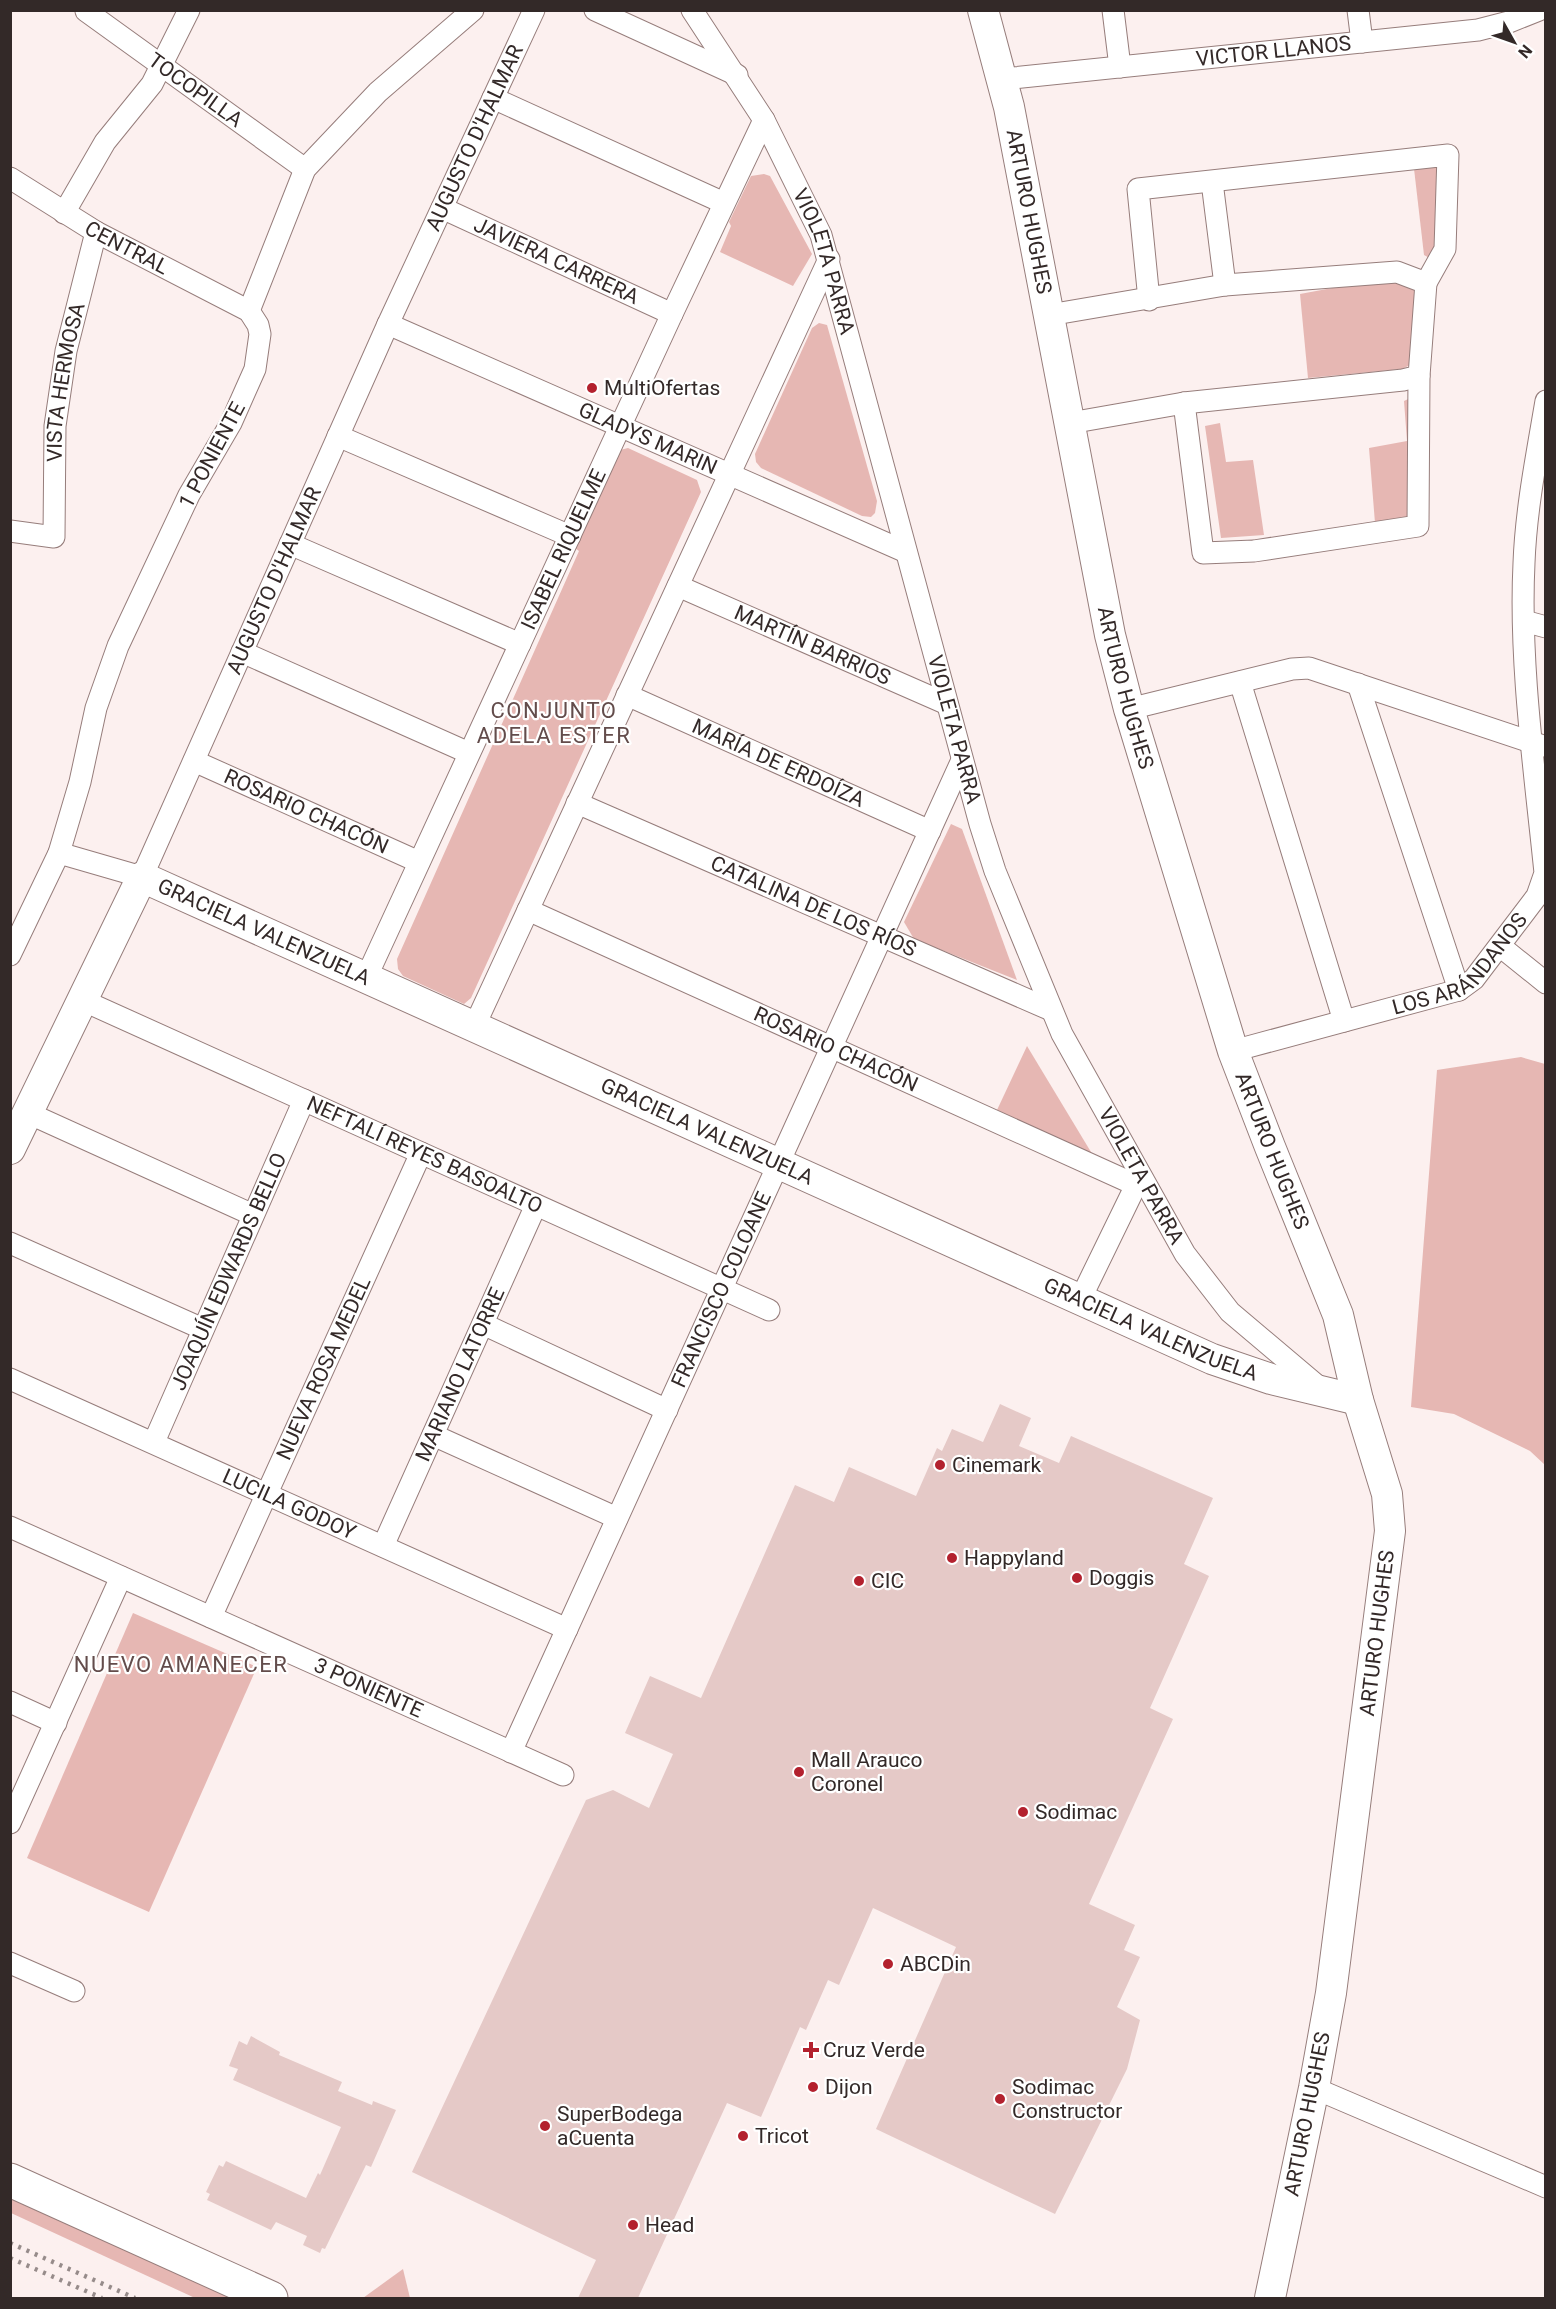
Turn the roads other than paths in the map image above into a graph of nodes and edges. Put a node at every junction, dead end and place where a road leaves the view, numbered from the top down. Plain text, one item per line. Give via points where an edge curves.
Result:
1 (189, 10) edge
2 (473, 10) edge
3 (534, 10) edge
4 (595, 10) edge
5 (692, 10) edge
6 (983, 10) edge
7 (1113, 10) edge
8 (1358, 10) edge
9 (1539, 10) edge
10 (86, 11) edge
11 (1362, 42) junction
12 (160, 65) junction
13 (1120, 67) junction
14 (737, 75) junction
15 (1003, 79) junction
16 (493, 98) junction
17 (764, 120) junction
18 (305, 169) junction
19 (10, 178) edge
20 (1212, 182) junction
21 (724, 203) junction
22 (442, 208) junction
23 (64, 213) junction
24 (96, 232) junction
25 (829, 259) junction
26 (1426, 283) junction
27 (1225, 285) junction
28 (1149, 300) junction
29 (249, 311) junction
30 (672, 314) junction
31 (1049, 315) junction
32 (388, 324) junction
33 (1419, 376) junction
34 (1545, 400) edge
35 (1184, 403) junction
36 (1070, 423) junction
37 (620, 426) junction
38 (338, 436) junction
39 (729, 474) junction
40 (1537, 507) edge
41 (10, 531) edge
42 (570, 536) junction
43 (290, 544) junction
44 (906, 552) junction
45 (678, 586) junction
46 (1524, 621) junction
47 (1545, 627) edge
48 (520, 644) junction
49 (242, 652) junction
50 (1240, 682) junction
51 (1358, 684) junction
52 (627, 695) junction
53 (947, 704) junction
54 (1129, 709) junction
55 (1539, 745) edge
56 (469, 753) junction
57 (962, 760) junction
58 (194, 761) junction
59 (577, 803) junction
60 (930, 831) junction
61 (59, 853) junction
62 (419, 862) junction
63 (1545, 873) edge
64 (142, 877) junction
65 (528, 910) junction
66 (882, 936) junction
67 (1500, 946) junction
68 (10, 955) edge
69 (366, 978) junction
70 (1545, 983) edge
71 (1459, 990) junction
72 (82, 1000) junction
73 (1051, 1010) junction
74 (1344, 1021) junction
75 (474, 1027) junction
76 (831, 1047) junction
77 (1233, 1051) junction
78 (304, 1100) junction
79 (28, 1113) junction
80 (10, 1149) edge
81 (421, 1153) junction
82 (778, 1164) junction
83 (1139, 1183) junction
84 (536, 1205) junction
85 (254, 1215) junction
86 (10, 1243) edge
87 (722, 1288) junction
88 (1080, 1300) junction
89 (769, 1310) dead end
90 (483, 1324) junction
91 (203, 1329) junction
92 (10, 1379) edge
93 (1325, 1392) junction
94 (1358, 1400) junction
95 (667, 1410) junction
96 (434, 1435) junction
97 (154, 1442) junction
98 (267, 1494) junction
99 (617, 1518) junction
100 (10, 1527) edge
101 (383, 1546) junction
102 (121, 1577) junction
103 (211, 1617) junction
104 (567, 1629) junction
105 (10, 1702) edge
106 (56, 1723) junction
107 (511, 1752) junction
108 (563, 1775) dead end
109 (10, 1822) edge
110 (10, 1963) edge
111 (74, 1991) dead end
112 (1314, 2088) junction
113 (10, 2180) edge
114 (1545, 2187) edge
115 (272, 2298) edge
116 (1270, 2298) edge

1 - 12 street
2 - 18 street via 378,93
3 - 16 street, AUGUSTO D'HALMAR
4 - 14 street
5 - 14 street, VIOLETA PARRA
6 - 15 street, ARTURO HUGHES
7 - 13 street
8 - 11 street
9 - 11 street, VICTOR LLANOS via 1478,30
10 - 12 street, TOCOPILLA
11 - 13 street, VICTOR LLANOS
12 - 18 street, TOCOPILLA
12 - 23 street via 152,84 87,168
13 - 15 street, VICTOR LLANOS
14 - 17 street, VIOLETA PARRA
15 - 31 street, ARTURO HUGHES
16 - 21 street
16 - 22 street, AUGUSTO D'HALMAR
17 - 21 street, ISABEL RIQUELME
17 - 25 street, VIOLETA PARRA via 811,212
18 - 29 street
19 - 23 street, CENTRAL
20 - 26 street via 1448,155 1445,249
20 - 27 street
20 - 28 street via 1138,189
21 - 30 street, ISABEL RIQUELME
22 - 30 street, JAVIERA CARRERA
22 - 32 street, AUGUSTO D'HALMAR
23 - 24 street, CENTRAL
24 - 29 street, CENTRAL
24 - 41 street, VISTA HERMOSA via 66,351 55,426 54,537
25 - 39 street
25 - 44 street, VIOLETA PARRA
26 - 27 street via 1397,272
26 - 33 street
27 - 28 street
28 - 31 street
29 - 61 street, 1 PONIENTE via 260,334 255,369 231,423 189,495 114,656 96,708
30 - 37 street, ISABEL RIQUELME
31 - 36 street, ARTURO HUGHES
32 - 37 street, GLADYS MARIN
32 - 38 street, AUGUSTO D'HALMAR
33 - 35 street
33 - 35 street via 1418,526 1254,550 1203,553
34 - 40 street, LOS ARÁNDANOS
35 - 36 street
36 - 54 street, ARTURO HUGHES via 1110,635
37 - 39 street, GLADYS MARIN
37 - 42 street, ISABEL RIQUELME
38 - 42 street
38 - 43 street, AUGUSTO D'HALMAR
39 - 44 street, GLADYS MARIN
39 - 45 street
40 - 46 street, LOS ARÁNDANOS via 1523,564
42 - 48 street, ISABEL RIQUELME
43 - 48 street
43 - 49 street, AUGUSTO D'HALMAR
44 - 53 street, VIOLETA PARRA
45 - 52 street
45 - 53 street, MARTÍN BARRIOS
46 - 47 street
46 - 55 street, LOS ARÁNDANOS
48 - 56 street, ISABEL RIQUELME
49 - 56 street
49 - 58 street, AUGUSTO D'HALMAR
50 - 51 street via 1300,668
50 - 54 street
50 - 74 street
51 - 55 street
51 - 71 street
52 - 59 street
52 - 60 street, MARÍA DE ERDOÍZA
53 - 57 street, VIOLETA PARRA
54 - 77 street, ARTURO HUGHES
55 - 63 street, LOS ARÁNDANOS
56 - 62 street, ISABEL RIQUELME
57 - 60 street, FRANCISCO COLOANE
57 - 73 street, VIOLETA PARRA via 995,871
58 - 62 street, ROSARIO CHACÓN
58 - 64 street, AUGUSTO D'HALMAR
59 - 65 street
59 - 66 street, CATALINA DE LOS RÍOS
60 - 66 street, FRANCISCO COLOANE
61 - 64 street, GRACIELA VALENZUELA
61 - 68 street, 1 PONIENTE
62 - 69 street, ISABEL RIQUELME
63 - 67 street, LOS ARÁNDANOS via 1537,897
64 - 69 street, GRACIELA VALENZUELA
64 - 72 street, AUGUSTO D'HALMAR
65 - 75 street
65 - 76 street, ROSARIO CHACÓN
66 - 73 street, CATALINA DE LOS RÍOS
66 - 76 street, FRANCISCO COLOANE
67 - 70 street
67 - 71 street, LOS ARÁNDANOS via 1474,979
69 - 75 street, GRACIELA VALENZUELA
71 - 74 street, LOS ARÁNDANOS
72 - 78 street, NEFTALÍ REYES BASOALTO
72 - 79 street, AUGUSTO D'HALMAR
73 - 83 street, VIOLETA PARRA
74 - 77 street, LOS ARÁNDANOS
75 - 82 street, GRACIELA VALENZUELA
76 - 82 street, FRANCISCO COLOANE
76 - 83 street, ROSARIO CHACÓN
77 - 94 street, ARTURO HUGHES via 1338,1315
78 - 81 street, NEFTALÍ REYES BASOALTO
78 - 85 street, JOAQUÍN EDWARDS BELLO
79 - 80 street, AUGUSTO D'HALMAR
79 - 85 street
81 - 84 street, NEFTALÍ REYES BASOALTO
81 - 98 street, NUEVA ROSA MEDEL
82 - 87 street, FRANCISCO COLOANE
82 - 88 street, GRACIELA VALENZUELA
83 - 88 street
83 - 93 street, VIOLETA PARRA via 1214,1295 1246,1328
84 - 87 street, NEFTALÍ REYES BASOALTO
84 - 90 street, MARIANO LATORRE
85 - 91 street, JOAQUÍN EDWARDS BELLO
86 - 91 street
87 - 89 street, NEFTALÍ REYES BASOALTO
87 - 95 street, FRANCISCO COLOANE
88 - 93 street, GRACIELA VALENZUELA via 1222,1363
90 - 95 street
90 - 96 street, MARIANO LATORRE
91 - 97 street, JOAQUÍN EDWARDS BELLO
92 - 97 street, LUCILA GODOY
93 - 94 street, GRACIELA VALENZUELA
94 - 112 street, ARTURO HUGHES via 1384,1479 1390,1531 1332,1981
95 - 99 street, FRANCISCO COLOANE
96 - 99 street
96 - 101 street, MARIANO LATORRE
97 - 98 street, LUCILA GODOY
98 - 101 street, LUCILA GODOY
98 - 103 street, NUEVA ROSA MEDEL
99 - 104 street, FRANCISCO COLOANE
100 - 102 street, 3 PONIENTE
101 - 104 street, LUCILA GODOY
102 - 103 street, 3 PONIENTE
102 - 106 street
103 - 107 street, 3 PONIENTE
104 - 107 street, FRANCISCO COLOANE
105 - 106 street
106 - 109 street
107 - 108 street, 3 PONIENTE
110 - 111 street
112 - 114 street
112 - 116 street, ARTURO HUGHES
113 - 115 main road

